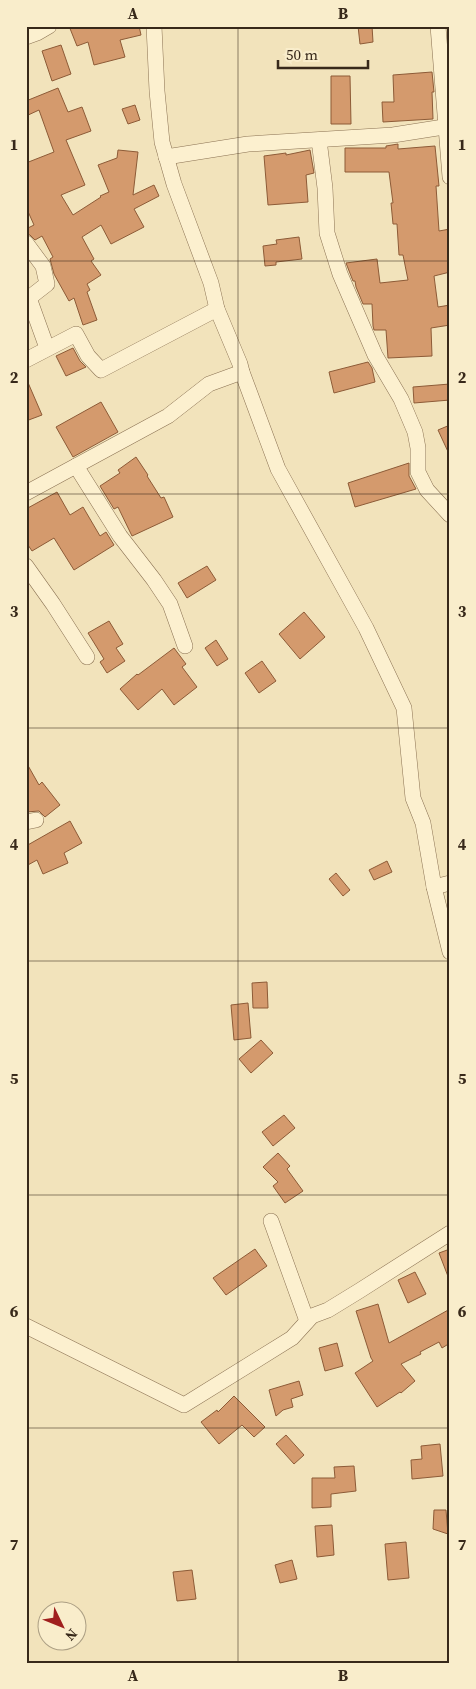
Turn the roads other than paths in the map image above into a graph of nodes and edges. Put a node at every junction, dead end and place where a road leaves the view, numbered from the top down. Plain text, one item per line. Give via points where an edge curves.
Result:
1 (49, 26) edge
2 (154, 26) edge
3 (438, 26) edge
4 (26, 37) edge
5 (448, 126) edge
6 (319, 140) junction
7 (166, 157) junction
8 (450, 176) edge
9 (26, 243) edge
10 (217, 308) junction
11 (47, 348) junction
12 (26, 360) edge
13 (242, 372) junction
14 (76, 466) junction
15 (26, 493) edge
16 (450, 515) edge
17 (26, 566) edge
18 (185, 646) dead end
19 (87, 657) dead end
20 (450, 883) edge
21 (434, 887) junction
22 (450, 952) edge
23 (271, 1221) dead end
24 (450, 1233) edge
25 (307, 1321) junction
26 (26, 1326) edge

1 - 4 street
2 - 7 street via 157,91
3 - 5 street
5 - 6 street
5 - 8 street
6 - 7 street via 248,144
6 - 16 street via 327,233 340,274 376,355 416,432 418,472 427,490
7 - 10 street via 211,282
9 - 11 street via 43,266 46,284 29,298
10 - 11 street via 101,370 88,356 76,334
10 - 13 street
11 - 12 street
13 - 14 street via 209,384 168,416
13 - 21 street via 278,469 366,628 404,708 414,798 423,822
14 - 15 street
14 - 18 street via 120,536 170,604
17 - 19 street
20 - 21 street
21 - 22 street
23 - 25 street
24 - 25 street
25 - 26 street via 292,1338 184,1405

